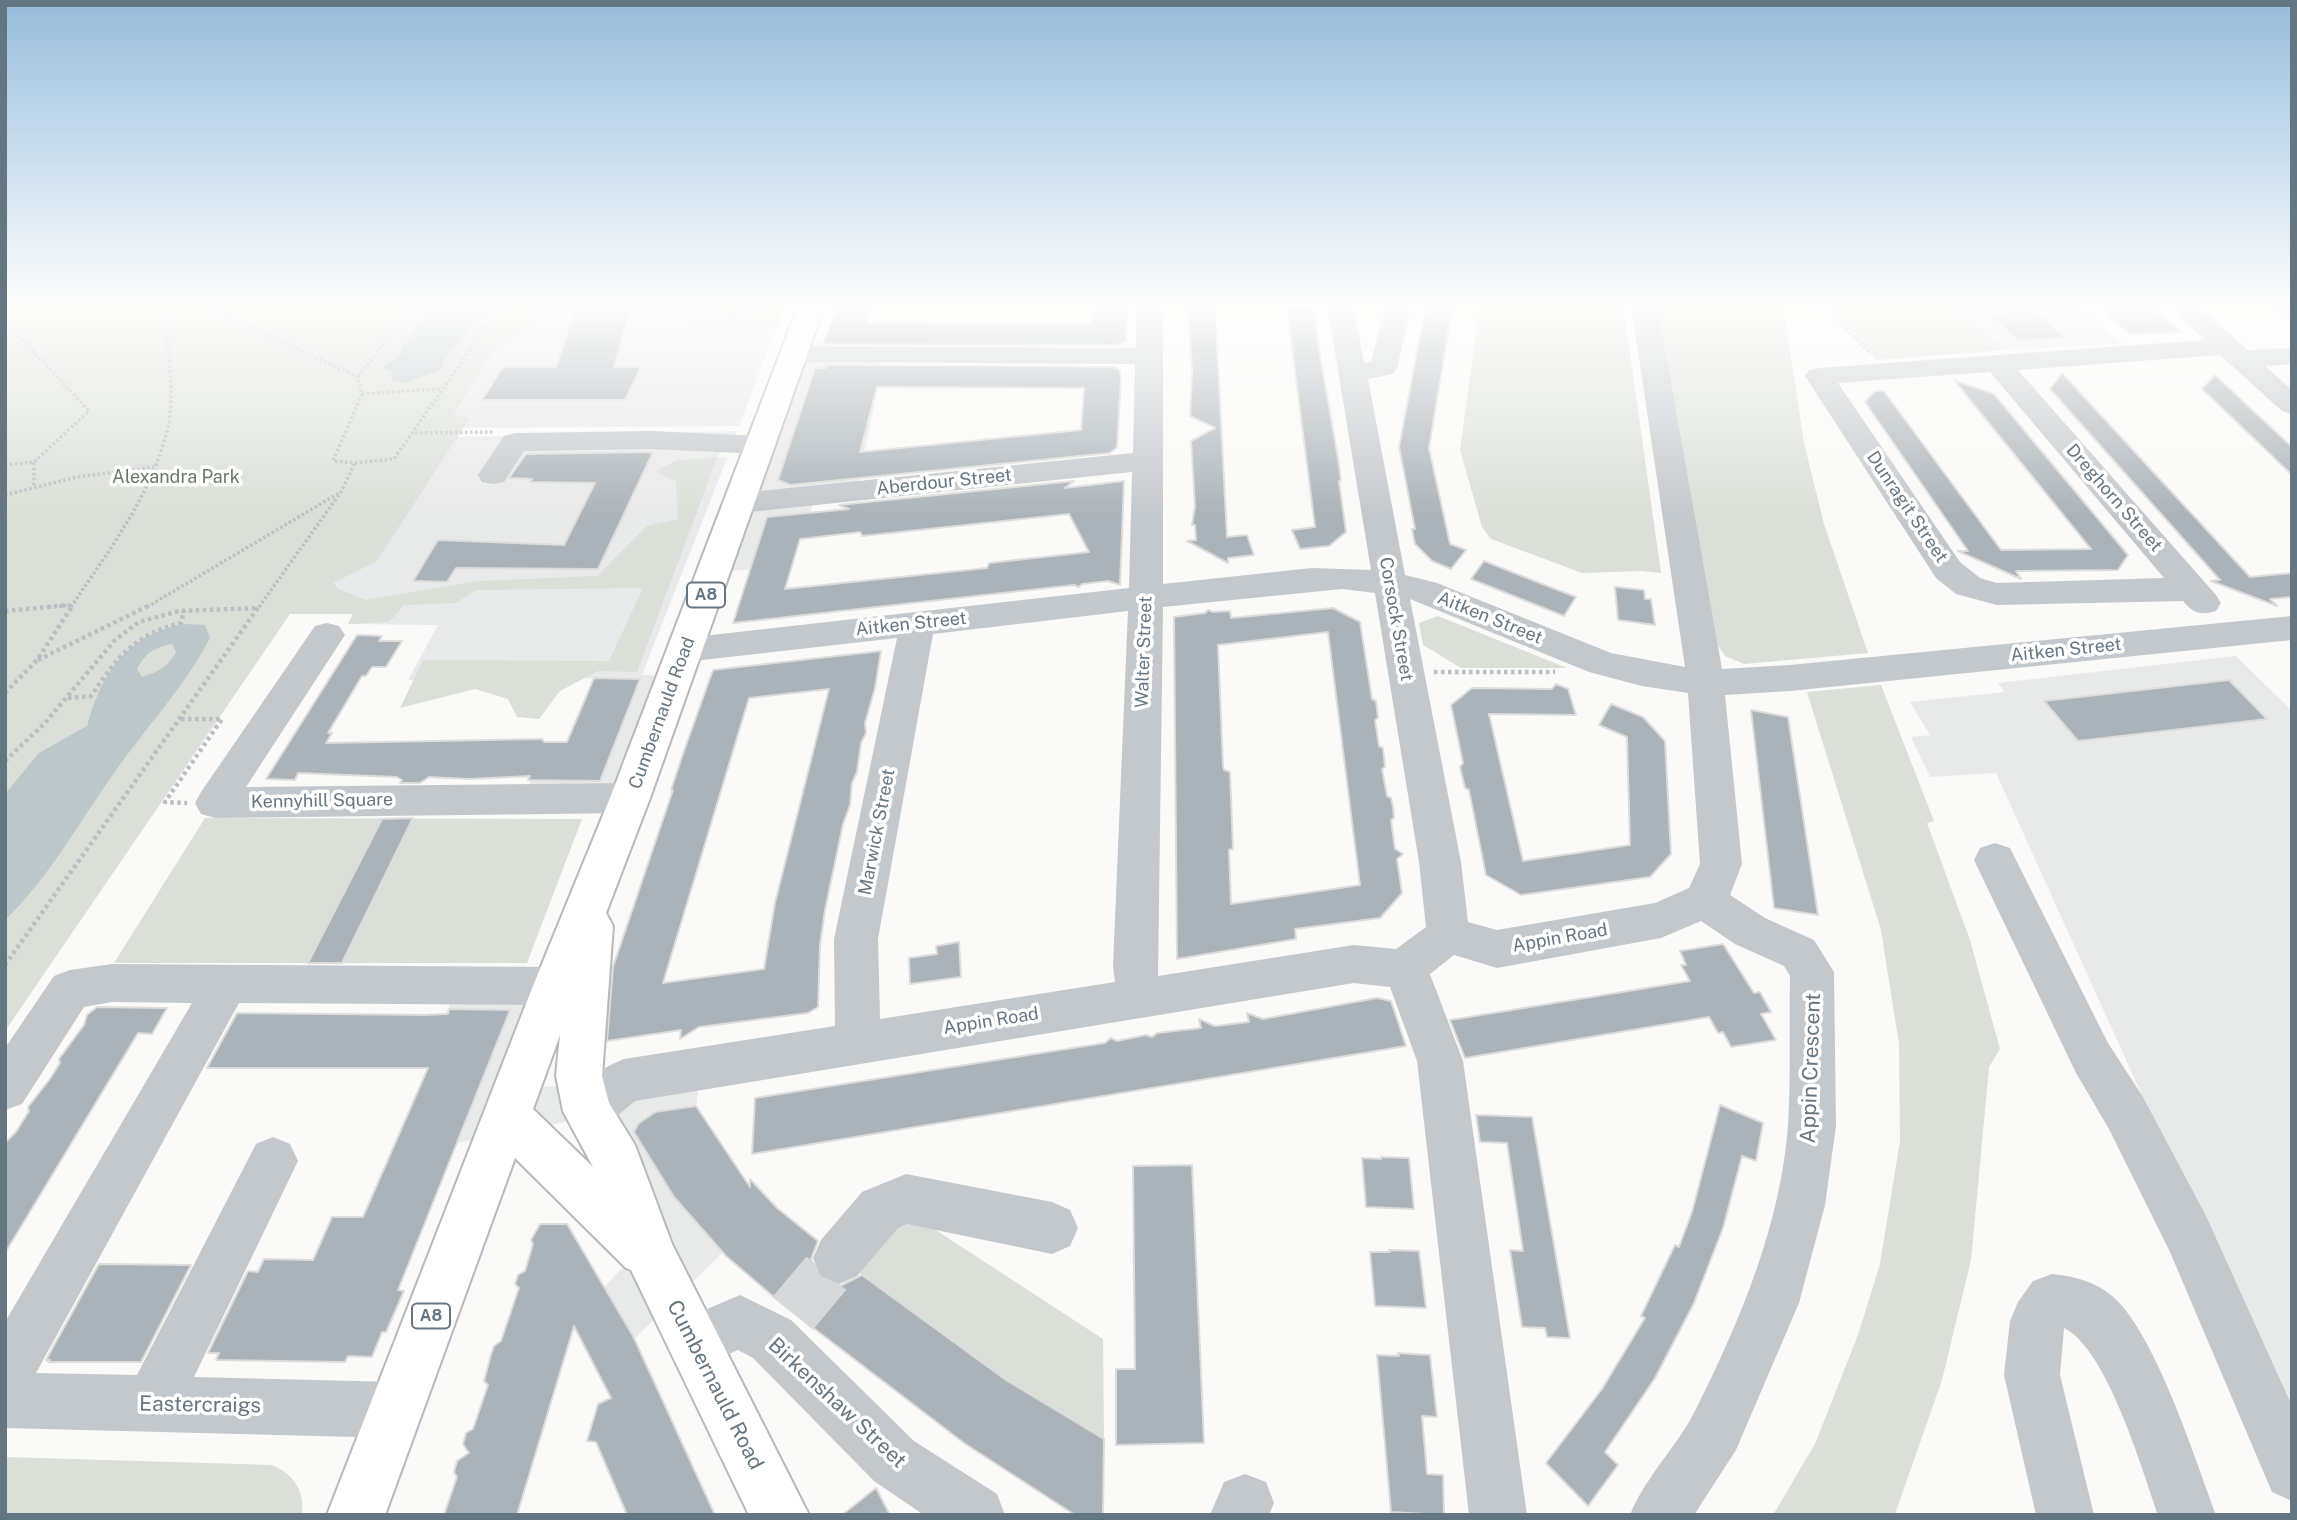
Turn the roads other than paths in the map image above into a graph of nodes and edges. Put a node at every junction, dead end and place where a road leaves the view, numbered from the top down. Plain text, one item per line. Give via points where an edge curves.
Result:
1 (786, 375) edge
2 (1150, 375) edge
3 (1352, 375) edge
4 (1656, 375) edge
5 (1831, 375) edge
6 (2007, 375) edge
7 (2260, 375) edge
8 (2292, 405) edge
9 (761, 444) junction
10 (1148, 461) junction
11 (493, 475) dead end
12 (740, 503) junction
13 (1390, 583) junction
14 (2192, 589) junction
15 (1146, 597) junction
16 (917, 624) junction
17 (2292, 628) edge
18 (2231, 633) junction
19 (327, 635) dead end
20 (685, 650) junction
21 (1706, 683) junction
22 (630, 798) junction
23 (1995, 860) dead end
24 (596, 884) junction
25 (1704, 900) junction
26 (1448, 935) junction
27 (1403, 969) junction
28 (228, 983) junction
29 (555, 986) junction
30 (1139, 999) junction
31 (858, 1042) junction
32 (5, 1088) edge
33 (587, 1111) junction
34 (507, 1117) junction
35 (273, 1161) dead end
36 (1052, 1228) dead end
37 (651, 1256) junction
38 (839, 1258) tunnel mouth
39 (694, 1342) junction
40 (5, 1375) edge
41 (5, 1401) edge
42 (152, 1404) junction
43 (395, 1410) junction
44 (2292, 1472) edge
45 (356, 1515) edge
46 (780, 1515) edge
47 (976, 1515) edge
48 (1498, 1515) edge
49 (1659, 1515) edge
50 (2065, 1515) edge
51 (2187, 1515) edge

1 - 9 main road, Cumbernauld Road / A8
2 - 10 street, Walter Street
3 - 13 street, Corsock Street
4 - 21 street
5 - 14 street, Dunragit Street via 1819,376 1948,570 1968,586 1997,594
6 - 14 street, Dreghorn Street
7 - 8 street
9 - 11 street via 515,442
9 - 12 main road, Cumbernauld Road / A8
10 - 12 street, Aberdour Street
10 - 15 street, Walter Street
12 - 20 main road, Cumbernauld Road / A8
13 - 15 street, Aitken Street via 1312,579
13 - 21 street, Aitken Street via 1425,592 1602,663
13 - 26 street, Corsock Street via 1440,862
14 - 18 street, Dreghorn Street
15 - 16 street, Aitken Street
15 - 30 street, Walter Street via 1135,966
16 - 20 street, Aitken Street
16 - 31 street, Marwick Street via 856,939
17 - 18 street, Aitken Street
18 - 21 street, Aitken Street
19 - 22 street, Kennyhill Square via 215,803
20 - 22 main road, Cumbernauld Road / A8
21 - 25 street via 1721,864
22 - 24 main road, Cumbernauld Road / A8
23 - 44 street via 2092,1058 2188,1234
24 - 29 main road, Cumbernauld Road / A8
24 - 33 main road, Cumbernauld Road via 579,1076
25 - 26 street, Appin Road via 1661,920 1497,948
25 - 49 street, Appin Crescent via 1750,931 1798,953 1812,972 1812,1126 1800,1205 1772,1303 1716,1430
26 - 27 street
27 - 30 street, Appin Road via 1354,964
27 - 48 street via 1440,1061
28 - 29 street
28 - 32 street via 112,983 70,990
28 - 40 street
29 - 34 main road, Cumbernauld Road / A8
30 - 31 street, Appin Road
31 - 33 street, Appin Road via 624,1081
33 - 37 main road, Cumbernauld Road via 618,1162
34 - 37 main road, Cumbernauld Road
34 - 43 main road, A8
35 - 42 street
36 - 38 street via 906,1199 880,1210
37 - 39 main road, Cumbernauld Road
39 - 46 main road, Cumbernauld Road
39 - 47 street, Birkenshaw Street via 740,1322 783,1326 894,1461
41 - 42 street, Eastercraigs
42 - 43 street, Eastercraigs
43 - 45 main road, A8
50 - 51 street via 2032,1376 2037,1321 2052,1300 2080,1305 2109,1330 2133,1376

